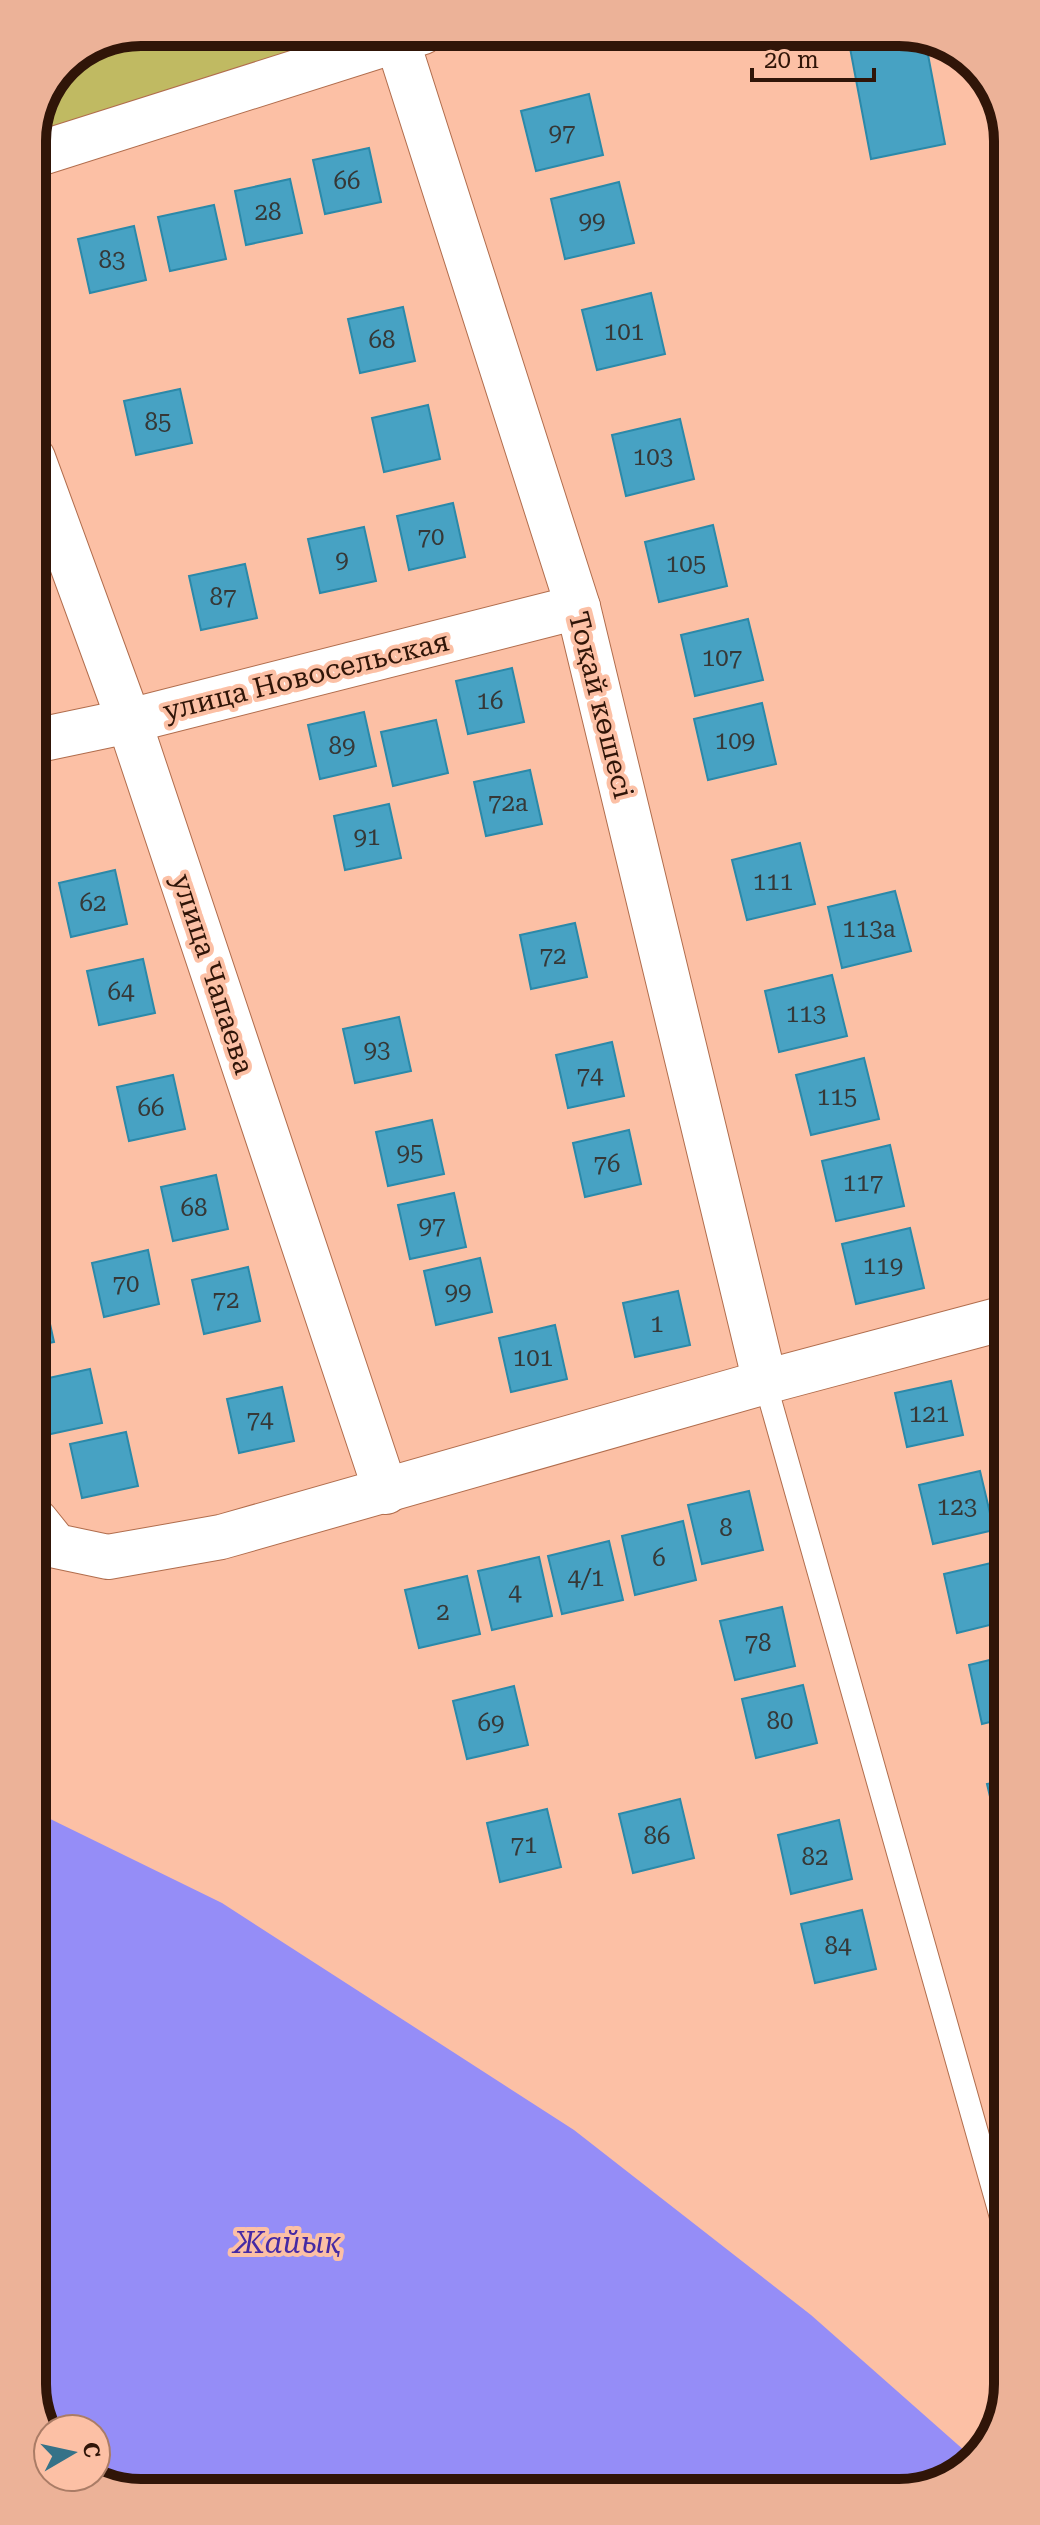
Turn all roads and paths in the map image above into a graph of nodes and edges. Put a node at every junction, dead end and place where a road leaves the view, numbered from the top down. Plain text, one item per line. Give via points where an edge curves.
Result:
1 (378, 46) edge
2 (413, 46) edge
3 (46, 152) edge
4 (46, 494) edge
5 (578, 607) junction
6 (129, 721) junction
7 (46, 738) edge
8 (994, 1321) edge
9 (765, 1382) junction
10 (386, 1492) junction
11 (46, 1534) edge
12 (994, 2192) edge

1 - 3 street
2 - 5 street, Тоқай көшесі
4 - 6 street, улица Чапаева
5 - 6 street, улица Новосельская
5 - 9 street, Тоқай көшесі
6 - 7 street, улица Новосельская
6 - 10 street, улица Чапаева
8 - 9 street
9 - 10 street
9 - 12 lane
10 - 11 street via 221,1537 108,1557 56,1546

